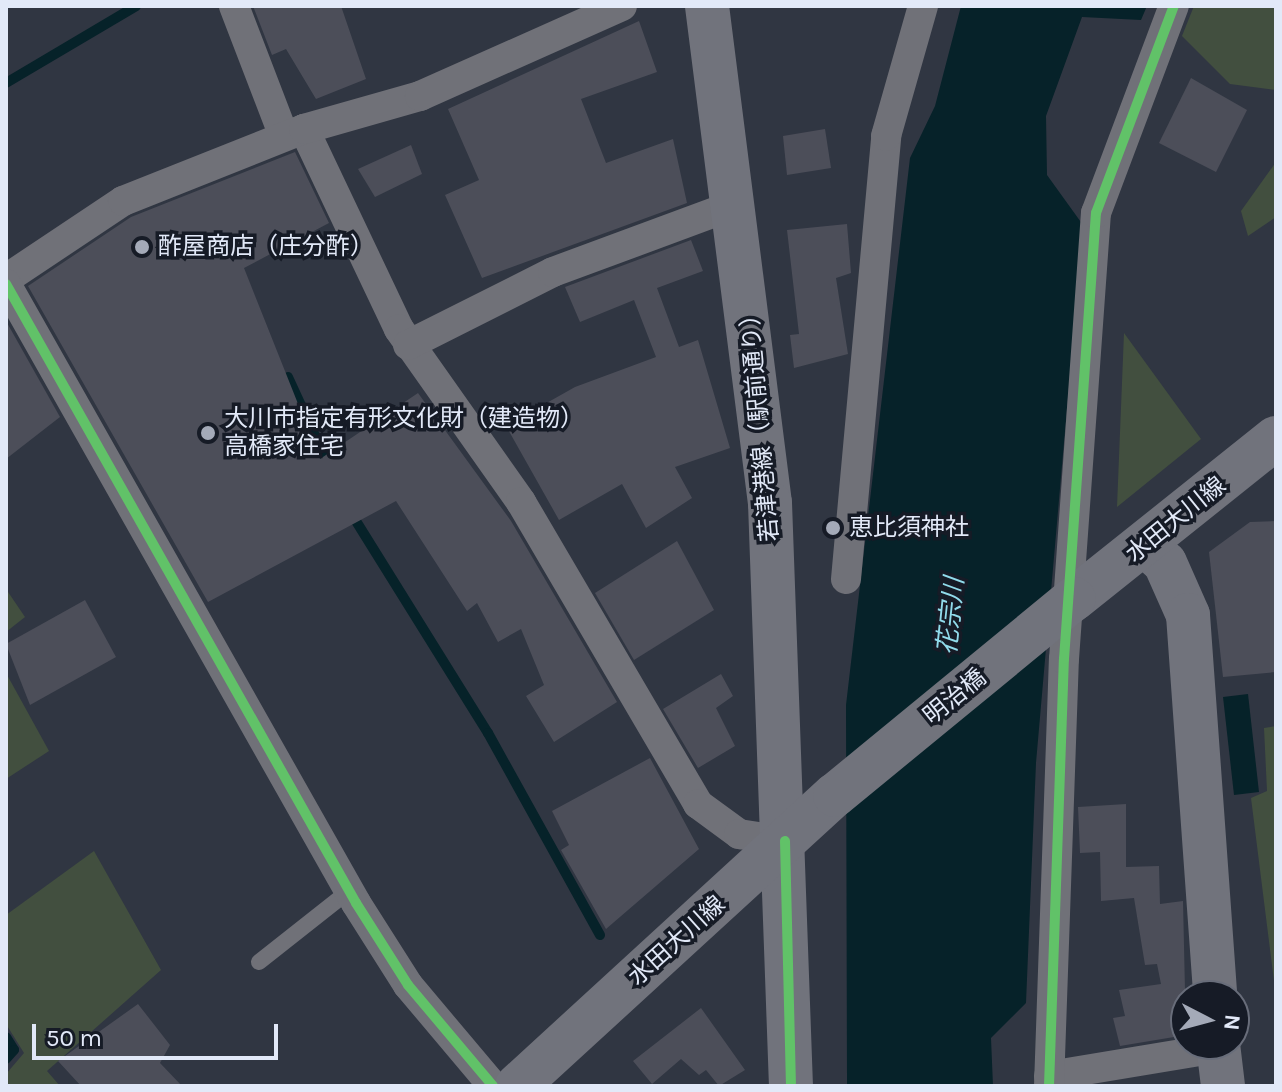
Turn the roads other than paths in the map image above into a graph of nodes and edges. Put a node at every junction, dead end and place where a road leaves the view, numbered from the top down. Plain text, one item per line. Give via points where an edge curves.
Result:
1 (234, 6) edge
2 (622, 6) edge
3 (707, 6) edge
4 (923, 6) edge
5 (1174, 6) edge
6 (294, 133) junction
7 (734, 205) junction
8 (6, 282) edge
9 (408, 345) junction
10 (1276, 438) edge
11 (1146, 546) junction
12 (846, 579) dead end
13 (1074, 599) joint
14 (835, 795) joint
15 (785, 841) junction
16 (349, 891) junction
17 (259, 962) dead end
18 (1214, 980) edge
19 (1212, 1060) edge
20 (1049, 1081) edge
21 (493, 1086) edge
22 (517, 1086) edge
23 (791, 1086) edge

1 - 6 street
2 - 6 street via 420,96
3 - 7 main road, 若津港線（駅前通り）
4 - 12 street via 886,136
5 - 20 street via 1096,213 1064,659
6 - 8 street via 123,201
6 - 9 street
7 - 9 street via 553,272
7 - 15 main road, 若津港線（駅前通り） via 770,503
8 - 16 street
9 - 15 street via 521,502 698,804 739,834
10 - 11 main road, 水田大川線
11 - 13 main road, 水田大川線
11 - 18 main road via 1165,563 1188,615
13 - 14 main road, 明治橋, bridge
14 - 15 main road, 水田大川線
15 - 22 main road, 水田大川線
15 - 23 main road, 若津港線（駅前通り）
16 - 17 lane
16 - 21 street via 408,985
19 - 20 street

